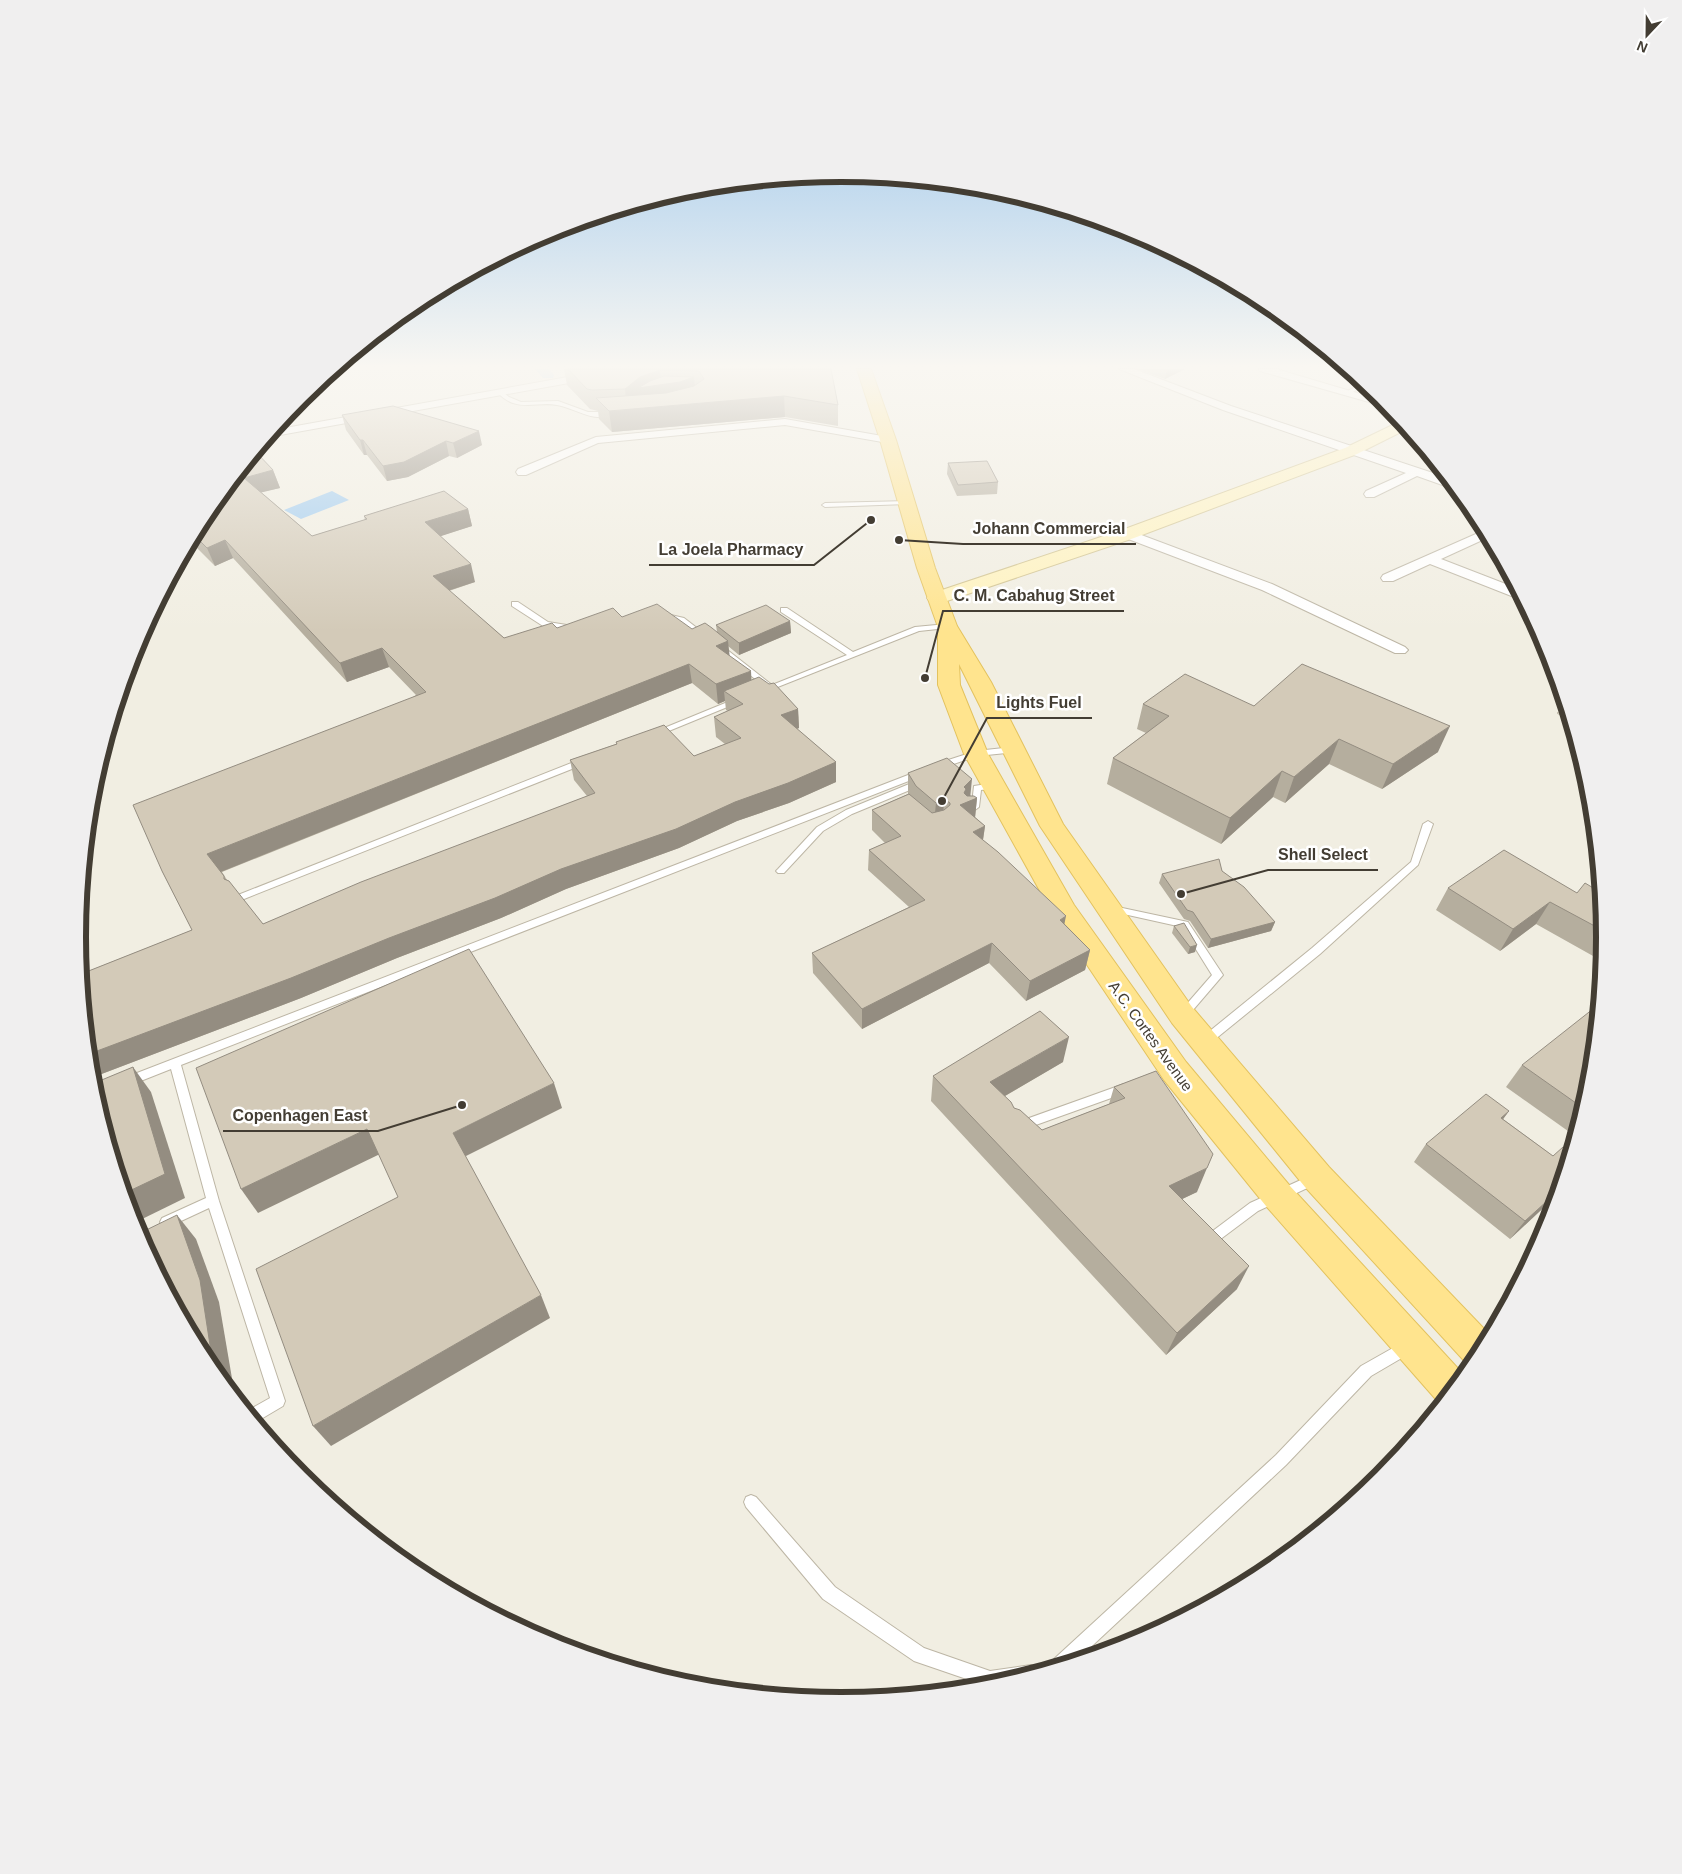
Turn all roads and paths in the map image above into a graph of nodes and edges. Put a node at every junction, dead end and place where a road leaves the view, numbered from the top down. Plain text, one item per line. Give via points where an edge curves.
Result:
1 (558, 456) edge
2 (893, 456) edge
3 (904, 456) edge
4 (1336, 456) edge
5 (1368, 456) edge
6 (522, 472) dead end
7 (1417, 472) junction
8 (1442, 481) edge
9 (1370, 494) dead end
10 (907, 502) junction
11 (825, 505) dead end
12 (1128, 534) junction
13 (1480, 536) edge
14 (934, 558) junction
15 (1429, 559) junction
16 (1388, 578) dead end
17 (1512, 591) edge
18 (936, 598) junction
19 (515, 604) dead end
20 (784, 610) dead end
21 (655, 614) edge
22 (947, 626) junction
23 (578, 627) edge
24 (1400, 650) dead end
25 (852, 655) junction
26 (771, 688) junction
27 (752, 695) edge
28 (743, 699) edge
29 (650, 735) edge
30 (1012, 750) junction
31 (966, 757) junction
32 (594, 758) edge
33 (993, 786) junction
34 (968, 812) edge
35 (1428, 824) dead end
36 (781, 871) dead end
37 (241, 897) edge
38 (1107, 907) junction
39 (1182, 1015) junction
40 (1204, 1042) junction
41 (175, 1062) junction
42 (122, 1084) edge
43 (1139, 1084) edge
44 (1014, 1128) edge
45 (1317, 1177) junction
46 (1278, 1196) junction
47 (213, 1201) junction
48 (155, 1227) edge
49 (1214, 1237) edge
50 (1410, 1346) junction
51 (1475, 1346) edge
52 (1448, 1385) edge
53 (256, 1413) edge
54 (751, 1502) dead end
55 (1068, 1657) edge
56 (985, 1677) edge

1 - 6 street
2 - 10 main road, A.C. Cortes Avenue
3 - 14 main road
4 - 12 street
5 - 7 street
7 - 8 street
7 - 9 street
10 - 11 lane
10 - 14 main road, A.C. Cortes Avenue
12 - 18 street
12 - 24 street via 1267,587
13 - 15 street
14 - 18 main road, A.C. Cortes Avenue
15 - 16 street
15 - 17 street
18 - 22 main road, A.C. Cortes Avenue
19 - 23 lane via 546,624
20 - 25 lane
21 - 26 lane via 681,620
22 - 25 lane via 918,629
22 - 30 main road, A.C. Cortes Avenue via 980,682
22 - 31 main road, A.C. Cortes Avenue via 949,685
25 - 26 lane
26 - 27 lane
28 - 29 lane
30 - 31 lane
30 - 38 main road, A.C. Cortes Avenue via 1052,826
31 - 33 main road, A.C. Cortes Avenue
31 - 36 lane via 951,770 895,797 850,812 820,829
31 - 41 lane
32 - 37 lane
33 - 34 lane via 977,788 976,804
33 - 46 main road, A.C. Cortes Avenue via 1064,911 1170,1072
35 - 40 lane via 1415,862 1316,951
38 - 39 main road, A.C. Cortes Avenue
38 - 39 lane via 1185,924 1218,975
39 - 40 main road, A.C. Cortes Avenue
40 - 45 main road, A.C. Cortes Avenue
41 - 42 lane
41 - 47 lane
43 - 44 lane
45 - 46 lane
45 - 51 main road, A.C. Cortes Avenue
46 - 49 lane via 1254,1207
46 - 50 main road, A.C. Cortes Avenue
47 - 48 lane
47 - 53 lane via 278,1401
50 - 52 main road, A.C. Cortes Avenue
50 - 55 lane via 1366,1371 1280,1460
54 - 56 lane via 829,1593 920,1655

